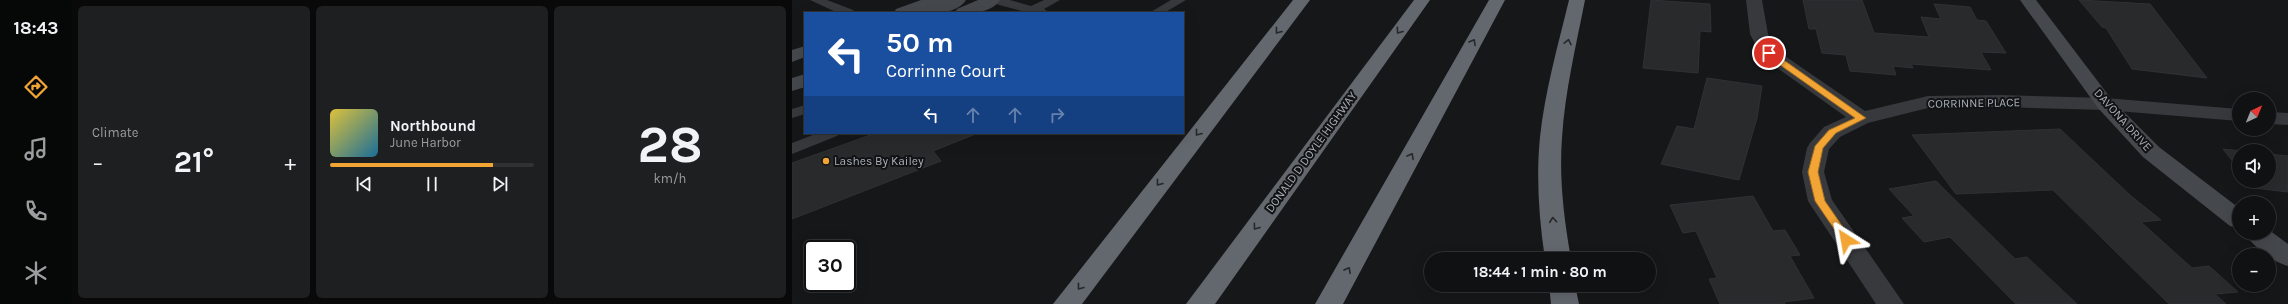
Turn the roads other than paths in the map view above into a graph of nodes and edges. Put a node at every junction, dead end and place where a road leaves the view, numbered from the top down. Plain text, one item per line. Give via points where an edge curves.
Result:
1 (816, 0) edge
2 (936, 0) edge
3 (958, 0) edge
4 (992, 0) edge
5 (996, 0) edge
6 (1054, 0) edge
7 (1180, 0) edge
8 (1302, 0) edge
9 (1422, 0) edge
10 (1497, 0) edge
11 (1577, 0) edge
12 (1754, 0) edge
13 (2028, 0) edge
14 (1038, 11) edge
15 (846, 12) edge
16 (905, 12) edge
17 (931, 12) edge
18 (965, 12) edge
19 (1157, 12) edge
20 (804, 51) edge
21 (792, 56) edge
22 (804, 80) edge
23 (792, 85) edge
24 (2105, 104) junction
25 (804, 109) edge
26 (792, 114) edge
27 (2232, 114) edge
28 (1861, 118) junction
29 (2276, 118) edge
30 (2288, 119) edge
31 (830, 134) edge
32 (792, 149) edge
33 (2232, 215) edge
34 (2266, 240) edge
35 (1557, 252) edge
36 (2288, 257) edge
37 (1563, 292) edge
38 (1067, 304) edge
39 (1200, 304) edge
40 (1329, 304) edge
41 (1565, 304) edge
42 (1890, 304) edge

1 - 15 lane
2 - 16 street
3 - 17 street
4 - 18 street
5 - 14 lane
6 - 14 lane
7 - 19 lane
8 -> 38 highway
9 -> 39 highway, DONALD D DOYLE HIGHWAY
40 -> 10 highway
35 -> 11 highway via 1550,186 1551,138
12 - 28 street via 1759,34 1769,53
13 - 24 street, DAVONA DRIVE
20 - 21 street
22 - 23 street
24 - 27 street, CORRINNE PLACE
24 - 28 street, CORRINNE PLACE via 1928,102
24 - 33 street, DAVONA DRIVE via 2151,152
25 - 26 lane
28 - 42 street, CORRINNE PLACE via 1832,132 1818,148 1813,172 1820,201
29 - 30 street
31 - 32 lane
34 - 36 street
37 - 41 highway

